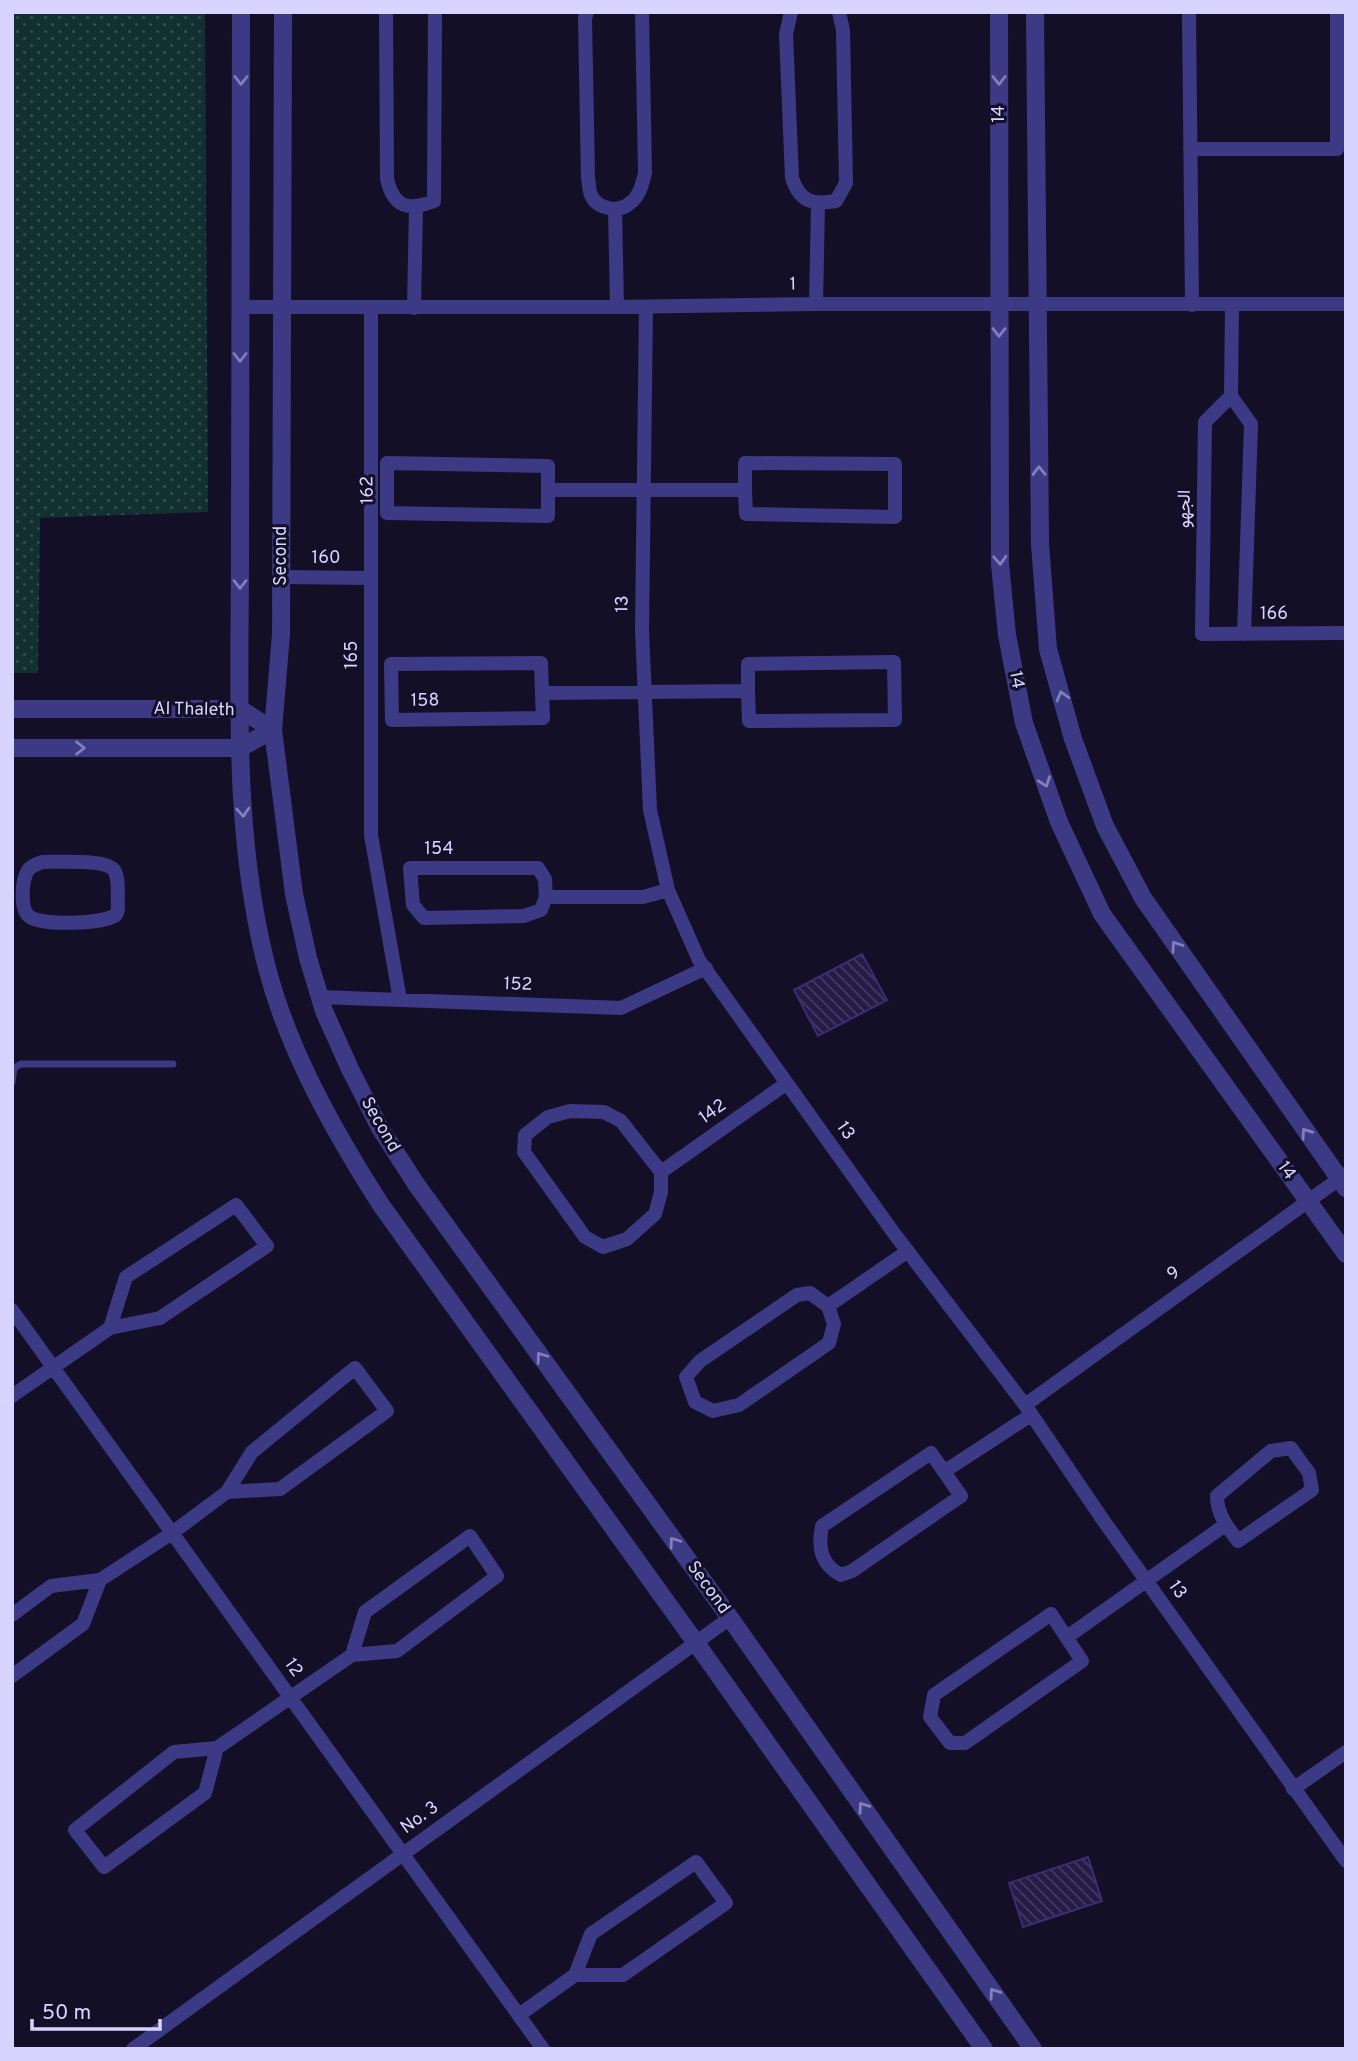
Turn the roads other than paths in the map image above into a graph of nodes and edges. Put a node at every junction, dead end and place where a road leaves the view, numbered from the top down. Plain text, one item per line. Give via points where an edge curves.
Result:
1 (241, 12) edge
2 (283, 12) edge
3 (386, 12) edge
4 (435, 12) edge
5 (587, 12) edge
6 (642, 12) edge
7 (790, 12) edge
8 (839, 12) edge
9 (999, 12) edge
10 (1035, 12) edge
11 (1189, 12) edge
12 (1337, 12) edge
13 (1190, 149) junction
14 (818, 204) junction
15 (416, 208) junction
16 (615, 209) junction
17 (816, 304) junction
18 (1346, 304) edge
19 (1000, 305) junction
20 (1037, 305) junction
21 (1192, 305) junction
22 (1232, 305) junction
23 (241, 307) junction
24 (617, 307) junction
25 (646, 307) junction
26 (282, 308) junction
27 (371, 308) junction
28 (414, 308) junction
29 (1231, 396) junction
30 (548, 489) junction
31 (644, 490) junction
32 (745, 490) junction
33 (281, 577) junction
34 (371, 578) junction
35 (1346, 633) edge
36 (1202, 634) joint
37 (1244, 634) junction
38 (748, 691) junction
39 (542, 693) junction
40 (645, 693) junction
41 (12, 709) edge
42 (240, 709) junction
43 (273, 730) junction
44 (12, 748) edge
45 (240, 748) junction
46 (668, 890) junction
47 (18, 891) edge
48 (546, 897) junction
49 (706, 968) junction
50 (320, 997) junction
51 (400, 1000) junction
52 (173, 1064) dead end
53 (12, 1082) edge
54 (788, 1083) junction
55 (661, 1172) junction
56 (1344, 1181) edge
57 (1307, 1200) junction
58 (908, 1251) junction
59 (1346, 1254) edge
60 (828, 1306) junction
61 (12, 1310) edge
62 (110, 1328) junction
63 (53, 1367) junction
64 (12, 1396) edge
65 (1028, 1410) junction
66 (945, 1471) junction
67 (227, 1492) junction
68 (1225, 1525) junction
69 (172, 1532) junction
70 (100, 1580) junction
71 (1147, 1581) junction
72 (12, 1615) edge
73 (730, 1618) junction
74 (1068, 1637) junction
75 (696, 1643) junction
76 (352, 1655) junction
77 (12, 1676) edge
78 (291, 1698) junction
79 (217, 1748) junction
80 (1346, 1752) edge
81 (1293, 1789) junction
82 (402, 1854) junction
83 (1346, 1861) edge
84 (575, 1975) junction
85 (519, 2015) junction
86 (133, 2049) edge
87 (543, 2049) edge
88 (984, 2049) edge
89 (1033, 2049) edge

1 -> 23 street
2 - 26 street, Second
3 - 15 street via 387,178 391,195
4 - 15 street via 434,201
5 - 16 street via 589,187 601,205
6 - 16 street via 645,173 639,193 629,205
7 - 14 street via 786,34 792,178 796,192
8 - 14 street via 844,30 845,183 836,201
9 -> 19 street, 14
10 - 20 street, 14
11 - 13 street
12 - 13 street via 1337,149
13 - 21 street
14 - 17 street
15 - 28 street
16 - 24 street
17 - 19 street, 1
17 - 25 street, 1
18 - 22 street, 1
19 - 20 street, 1
19 -> 57 street, 14 via 1000,564 1007,635 1024,723 1059,822 1102,914
20 - 21 street, 1
56 -> 20 street, 14 via 1143,898 1105,826 1073,739 1048,649 1040,544
21 - 22 street, 1
22 - 29 street
23 - 26 street, 1
23 -> 42 street
24 - 25 street, 1
24 - 28 street, 1
25 - 31 street, 13
26 - 27 street, 1
26 - 33 street, Second
27 - 28 street, 1
27 - 34 street, 165
29 - 36 street, الجهو via 1205,422
29 - 37 street via 1251,424
30 - 30 street, 162 via 548,466 387,463 387,513 548,516
30 - 31 street
31 - 32 street
31 - 40 street, 13
32 - 32 street via 746,514 895,517 895,464 745,463
33 - 34 street, 160
33 - 43 street, Second
34 - 51 street, 165 via 371,835
35 - 37 street, 166
36 - 37 street, 166
38 - 38 street via 750,721 895,720 894,662 748,664
38 - 40 street
39 - 39 street, 158 via 541,663 391,664 391,720 543,718
39 - 40 street
40 - 46 street, 13 via 650,810
41 - 42 street, Al Thaleth
42 - 43 street, Al Thaleth
42 - 45 street
43 - 45 street, Al Thaleth
43 - 50 street, Second via 294,894
44 -> 45 street, Al Thaleth
45 -> 75 street via 252,902 267,971 326,1111 381,1205
46 - 48 street via 643,897
46 - 49 street, 13
47 - 47 street via 37,863 105,864 116,874 118,910 100,921 44,922 26,914
48 - 48 street, 154 via 545,879 538,868 410,868 414,905 424,918 524,916 541,910
49 - 51 street, 152 via 621,1008
49 - 54 street, 13
50 - 51 street, 152
73 -> 50 street, Second via 416,1184 380,1128
52 - 53 lane via 21,1064 14,1068
54 - 55 street, 142
54 - 58 street, 13
55 - 55 street via 662,1192 655,1214 627,1238 603,1247 584,1237 534,1167 524,1152 525,1135 548,1117 570,1111 604,1112 621,1121
56 - 57 street, 9
57 - 59 street, 14
57 - 65 street, 9
58 - 60 street
58 - 65 street, 13
60 - 60 street via 834,1324 829,1343 739,1405 713,1411 695,1402 686,1377 700,1361 797,1295 810,1293
61 - 63 street, 12
62 - 62 street via 126,1278 236,1205 267,1246 160,1318
62 - 63 street
63 - 64 street
63 - 69 street, 12
65 - 66 street, 9
65 - 71 street, 13
66 - 66 street via 931,1453 822,1526 822,1557 831,1570 841,1575 852,1571 961,1496
67 - 67 street via 252,1452 355,1368 387,1411 280,1489
67 - 69 street
68 - 68 street via 1238,1541 1312,1490 1309,1473 1291,1448 1271,1451 1217,1496
68 - 71 street
69 - 70 street
69 - 78 street, 12
70 - 72 street via 51,1587
70 - 77 street via 83,1624
71 - 74 street
71 - 81 street, 13
73 - 75 street, No. 3
89 -> 73 street, Second
74 - 74 street via 1051,1614 933,1695 930,1717 950,1743 965,1743 1082,1661
75 - 82 street, No. 3
75 - 88 street
76 - 76 street via 365,1612 470,1536 497,1576 397,1651
76 - 78 street
78 - 79 street
78 - 82 street, 12
79 - 79 street via 205,1793 104,1867 75,1830 174,1752
80 - 81 street
81 - 83 street, 13
82 - 85 street, 12
82 - 86 street, No. 3
84 - 84 street via 590,1934 696,1862 726,1902 623,1975
84 - 85 street
85 - 87 street, 12

